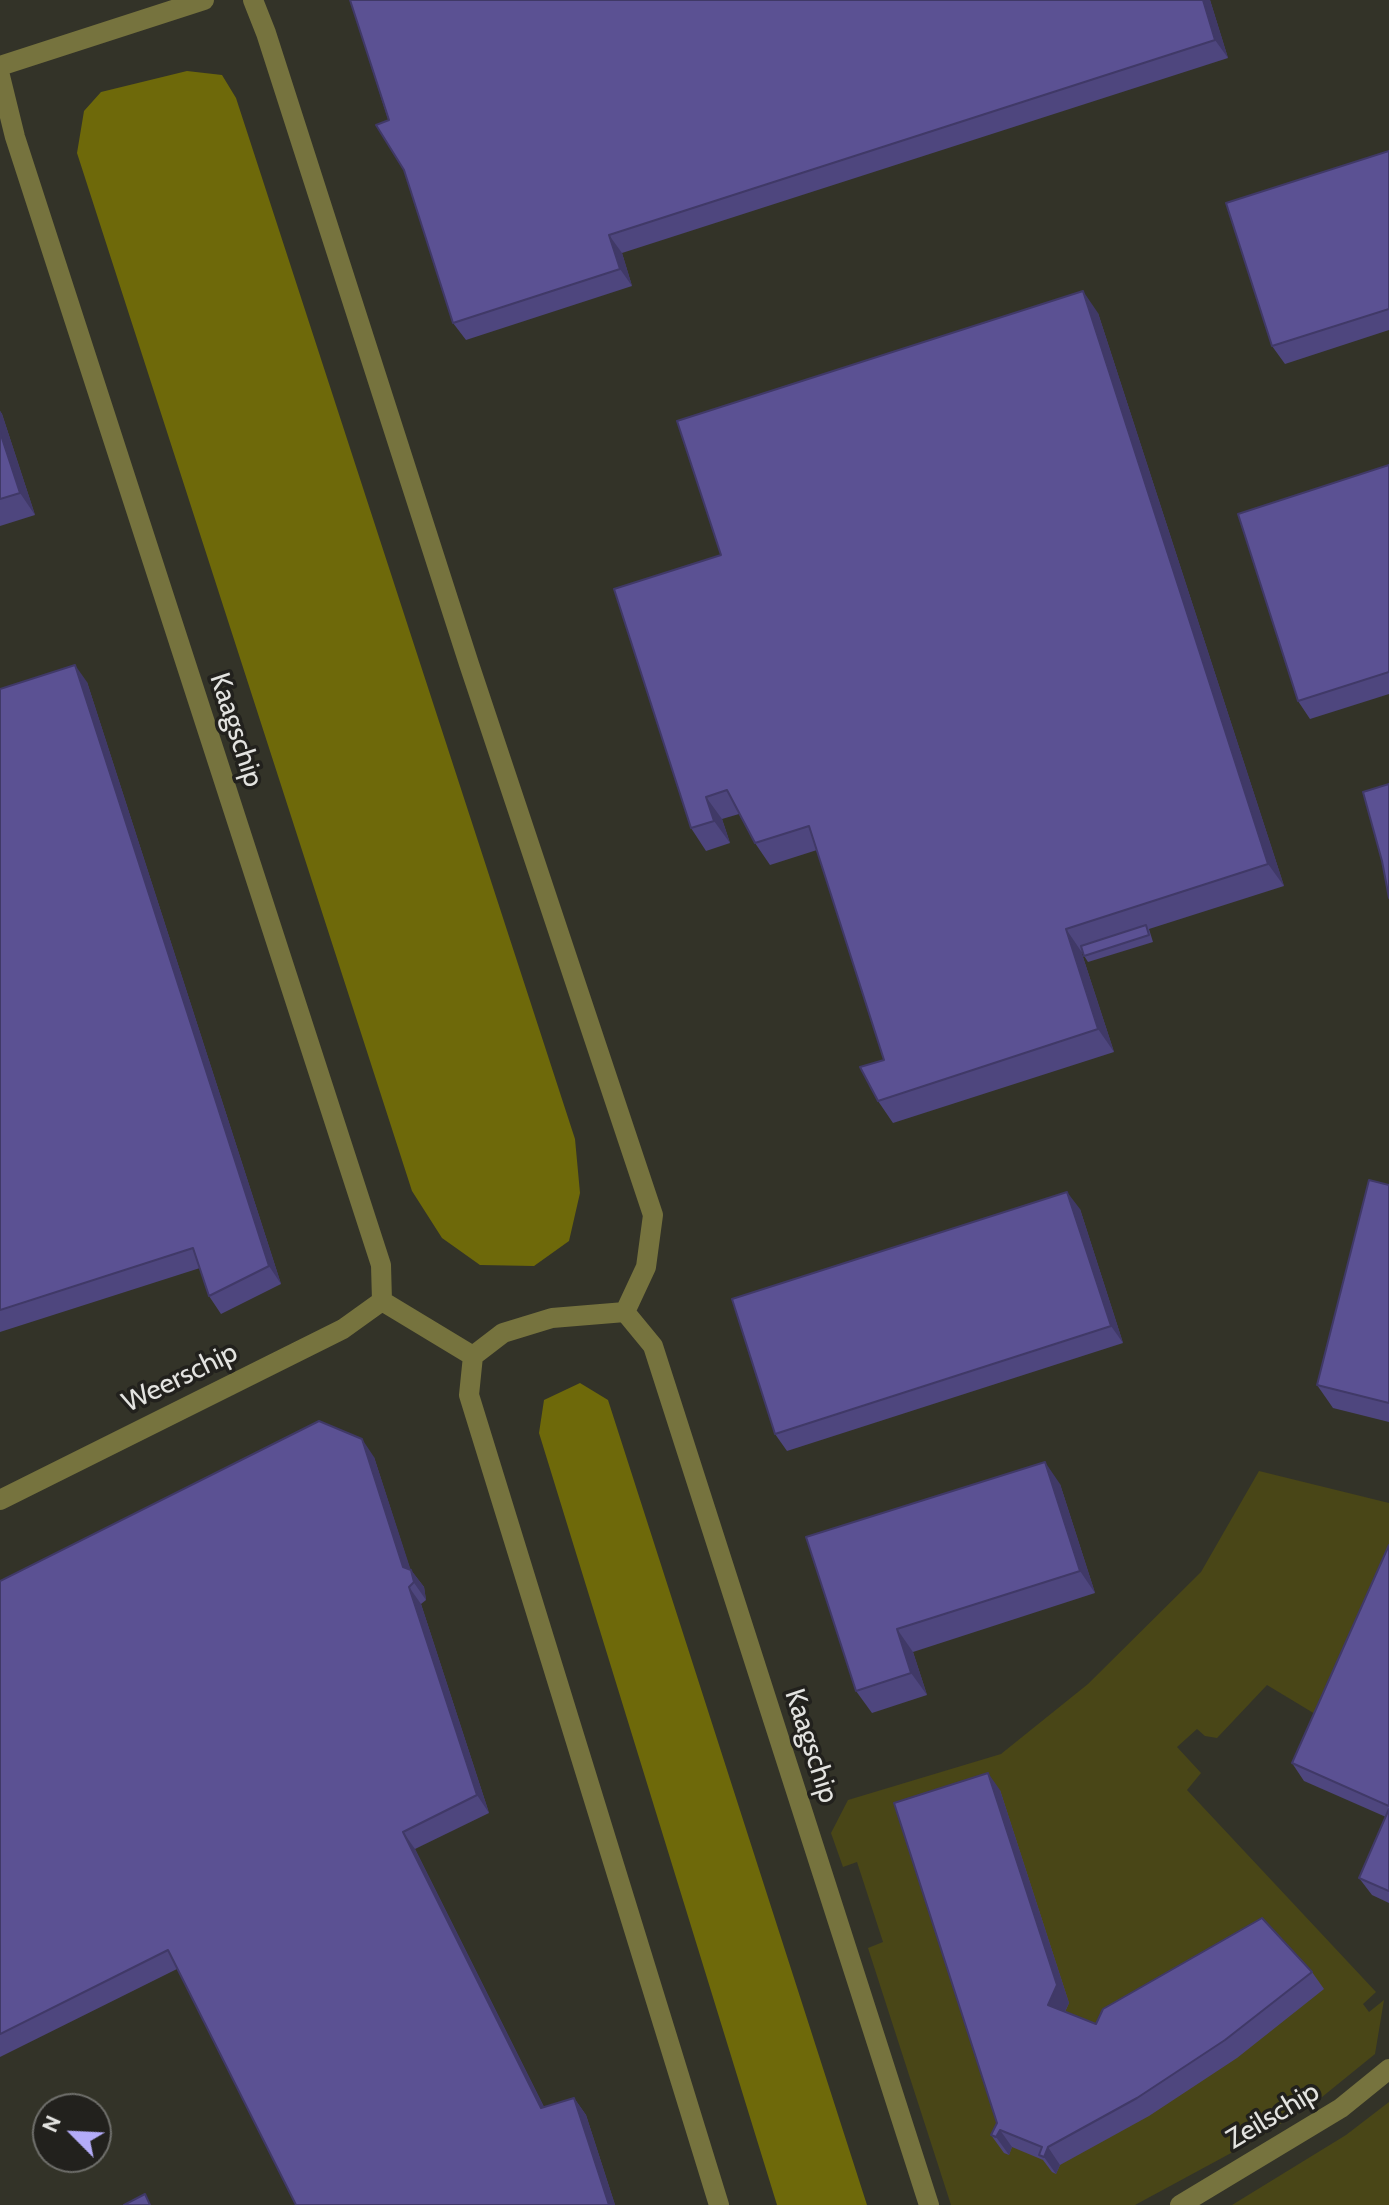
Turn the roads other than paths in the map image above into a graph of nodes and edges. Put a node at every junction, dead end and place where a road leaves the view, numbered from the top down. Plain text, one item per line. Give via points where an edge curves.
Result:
1 (204, 0) edge
2 (253, 0) edge
3 (0, 66) edge
4 (0, 76) edge
5 (382, 1301) junction
6 (625, 1312) junction
7 (473, 1356) junction
8 (0, 1500) edge
9 (1389, 2069) edge
10 (719, 2205) edge
11 (929, 2205) edge
12 (1180, 2205) edge

1 - 3 street
2 - 6 street via 653,1215 646,1267
4 - 5 street, Kaagschip via 19,152 381,1265
5 - 7 street
5 - 8 street, Weerschip via 343,1329
6 - 7 street via 552,1318 503,1333
6 - 11 street, Kaagschip via 653,1346
7 - 10 street via 469,1395
9 - 12 street, Zeilschip via 1341,2108

